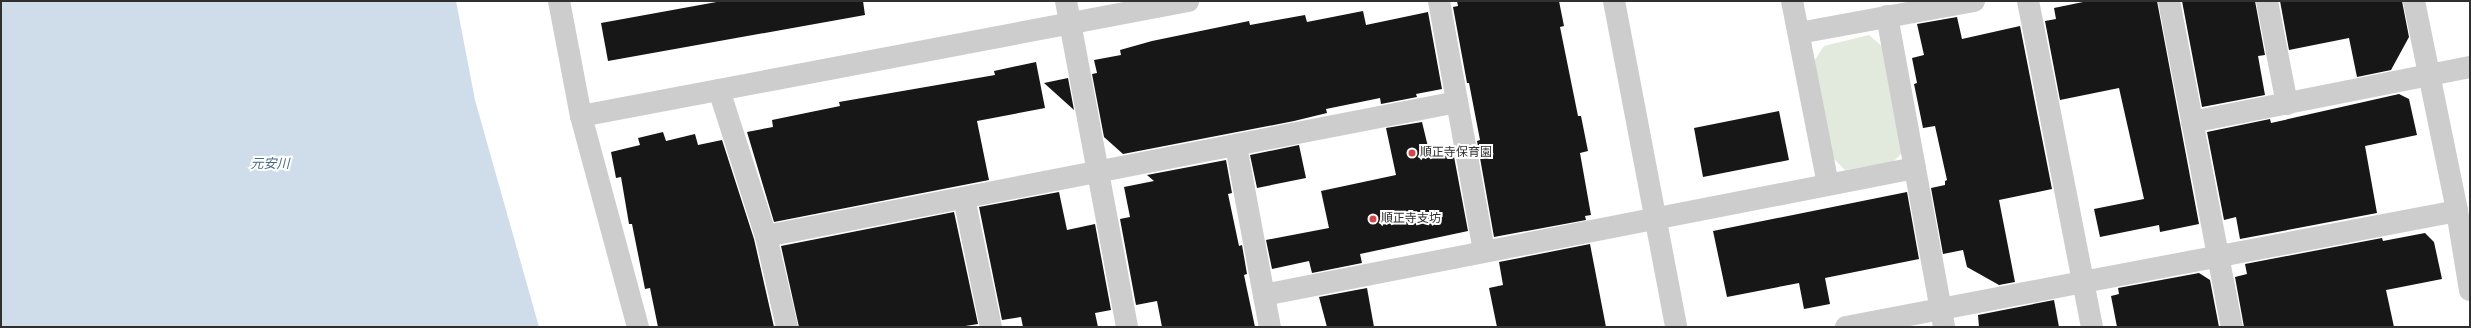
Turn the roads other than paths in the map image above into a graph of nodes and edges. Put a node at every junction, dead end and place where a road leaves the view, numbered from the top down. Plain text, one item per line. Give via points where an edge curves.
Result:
1 (559, 1) edge
2 (1066, 1) edge
3 (1188, 1) edge
4 (1439, 1) edge
5 (1614, 1) edge
6 (1792, 1) edge
7 (1974, 1) edge
8 (2028, 1) edge
9 (2169, 1) edge
10 (2267, 1) edge
11 (2414, 1) edge
12 (1887, 16) junction
13 (1070, 24) junction
14 (1799, 33) junction
15 (2470, 67) edge
16 (2428, 76) junction
17 (719, 90) junction
18 (1457, 102) junction
19 (2287, 104) junction
20 (581, 116) junction
21 (2192, 122) junction
22 (1236, 146) junction
23 (1915, 168) junction
24 (1098, 172) junction
25 (1828, 185) junction
26 (964, 198) junction
27 (2457, 211) junction
28 (1655, 218) junction
29 (766, 236) junction
30 (1484, 251) junction
31 (2218, 256) junction
32 (2083, 282) junction
33 (2470, 290) edge
34 (1264, 295) junction
35 (1942, 318) edge
36 (638, 327) edge
37 (787, 327) edge
38 (991, 327) edge
39 (1127, 327) edge
40 (1270, 327) edge
41 (1676, 327) edge
42 (1846, 327) edge
43 (2092, 327) edge
44 (2232, 327) edge

1 - 20 street
2 - 13 street
3 - 13 street
4 - 18 street
5 - 28 street
6 - 14 street
7 - 12 street
8 - 32 street
9 - 21 street
10 - 19 street
11 - 16 street
12 - 14 street
12 - 23 street
13 - 17 street
13 - 24 street
14 - 25 street
15 - 16 street
16 - 19 street
16 - 27 street
17 - 20 street
17 - 29 street
18 - 22 street
18 - 30 street
19 - 21 street
20 - 36 street
21 - 31 street
22 - 24 street
22 - 34 street
23 - 25 street
23 - 35 street
24 - 26 street
24 - 39 street
25 - 28 street
26 - 29 street
26 - 38 street
27 - 31 street
27 - 33 street
28 - 30 street
28 - 41 street
29 - 37 street
30 - 34 street
31 - 32 street
31 - 44 street
32 - 35 street
32 - 43 street
34 - 40 street
35 - 42 street

